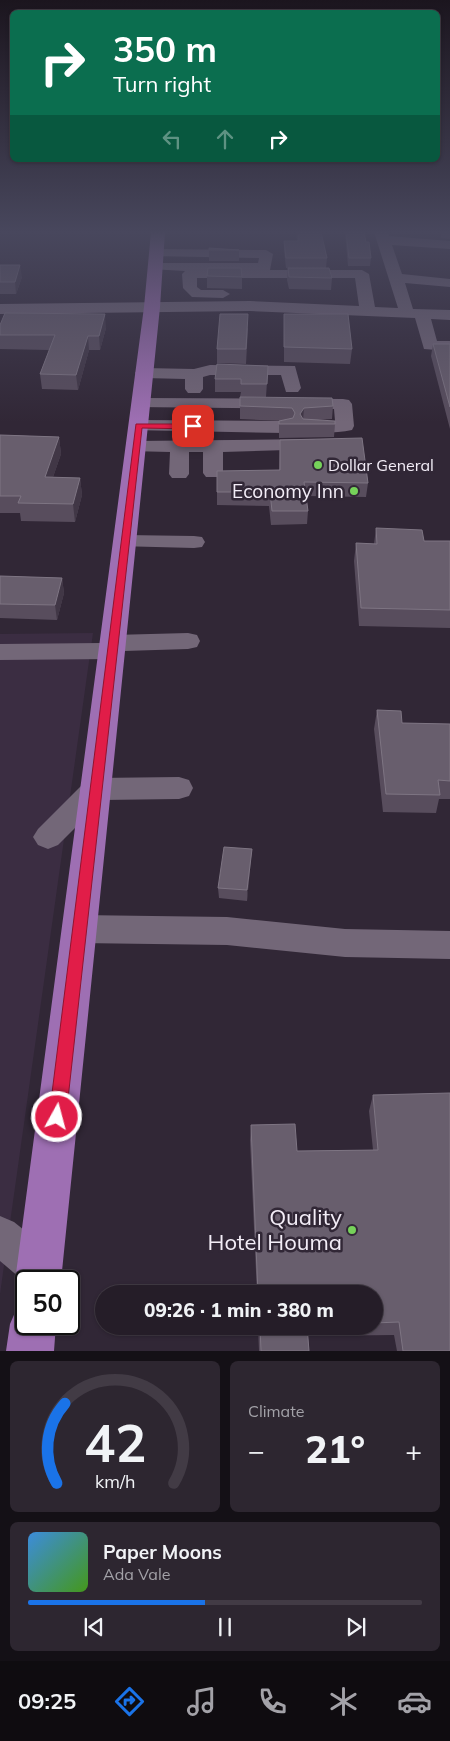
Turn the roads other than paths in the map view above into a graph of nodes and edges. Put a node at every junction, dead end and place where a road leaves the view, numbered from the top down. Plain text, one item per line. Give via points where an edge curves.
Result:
1 (153, 295) edge
2 (365, 295) edge
3 (405, 295) edge
4 (152, 308) junction
5 (0, 309) edge
6 (368, 312) junction
7 (414, 313) junction
8 (450, 315) edge
9 (426, 330) junction
10 (450, 330) edge
11 (450, 346) edge
12 (144, 373) junction
13 (194, 374) junction
14 (292, 388) dead end
15 (194, 391) dead end
16 (138, 425) junction
17 (310, 426) edge
18 (284, 427) edge
19 (331, 445) edge
20 (180, 446) junction
21 (213, 446) junction
22 (213, 473) dead end
23 (179, 474) dead end
24 (125, 541) junction
25 (194, 542) dead end
26 (188, 641) dead end
27 (112, 647) junction
28 (0, 652) edge
29 (179, 788) dead end
30 (96, 789) junction
31 (48, 837) dead end
32 (79, 929) junction
33 (450, 945) edge
34 (0, 1236) edge
35 (34, 1270) edge
36 (40, 1270) edge
37 (32, 1335) edge
38 (30, 1351) edge

1 - 4 main road
2 - 6 street
3 - 7 street
4 - 5 street
4 - 6 street via 250,306
4 - 12 main road
6 - 7 street
7 - 8 street
7 - 9 street
9 - 10 street
9 - 11 street via 430,346
12 - 13 street
12 - 16 main road
13 - 14 street via 210,370 250,373 289,370
13 - 15 street
16 - 17 street via 343,404 345,426
16 - 18 street
16 - 20 street
16 - 24 main road
19 - 21 street via 260,455
20 - 21 street
20 - 23 street
21 - 22 street
24 - 25 street
24 - 27 main road
26 - 27 street
27 - 28 street
27 - 30 main road
29 - 30 street
30 - 31 street
30 - 32 main road
32 - 33 street via 227,931 345,943
32 - 36 main road
34 - 35 street
37 - 38 main road

